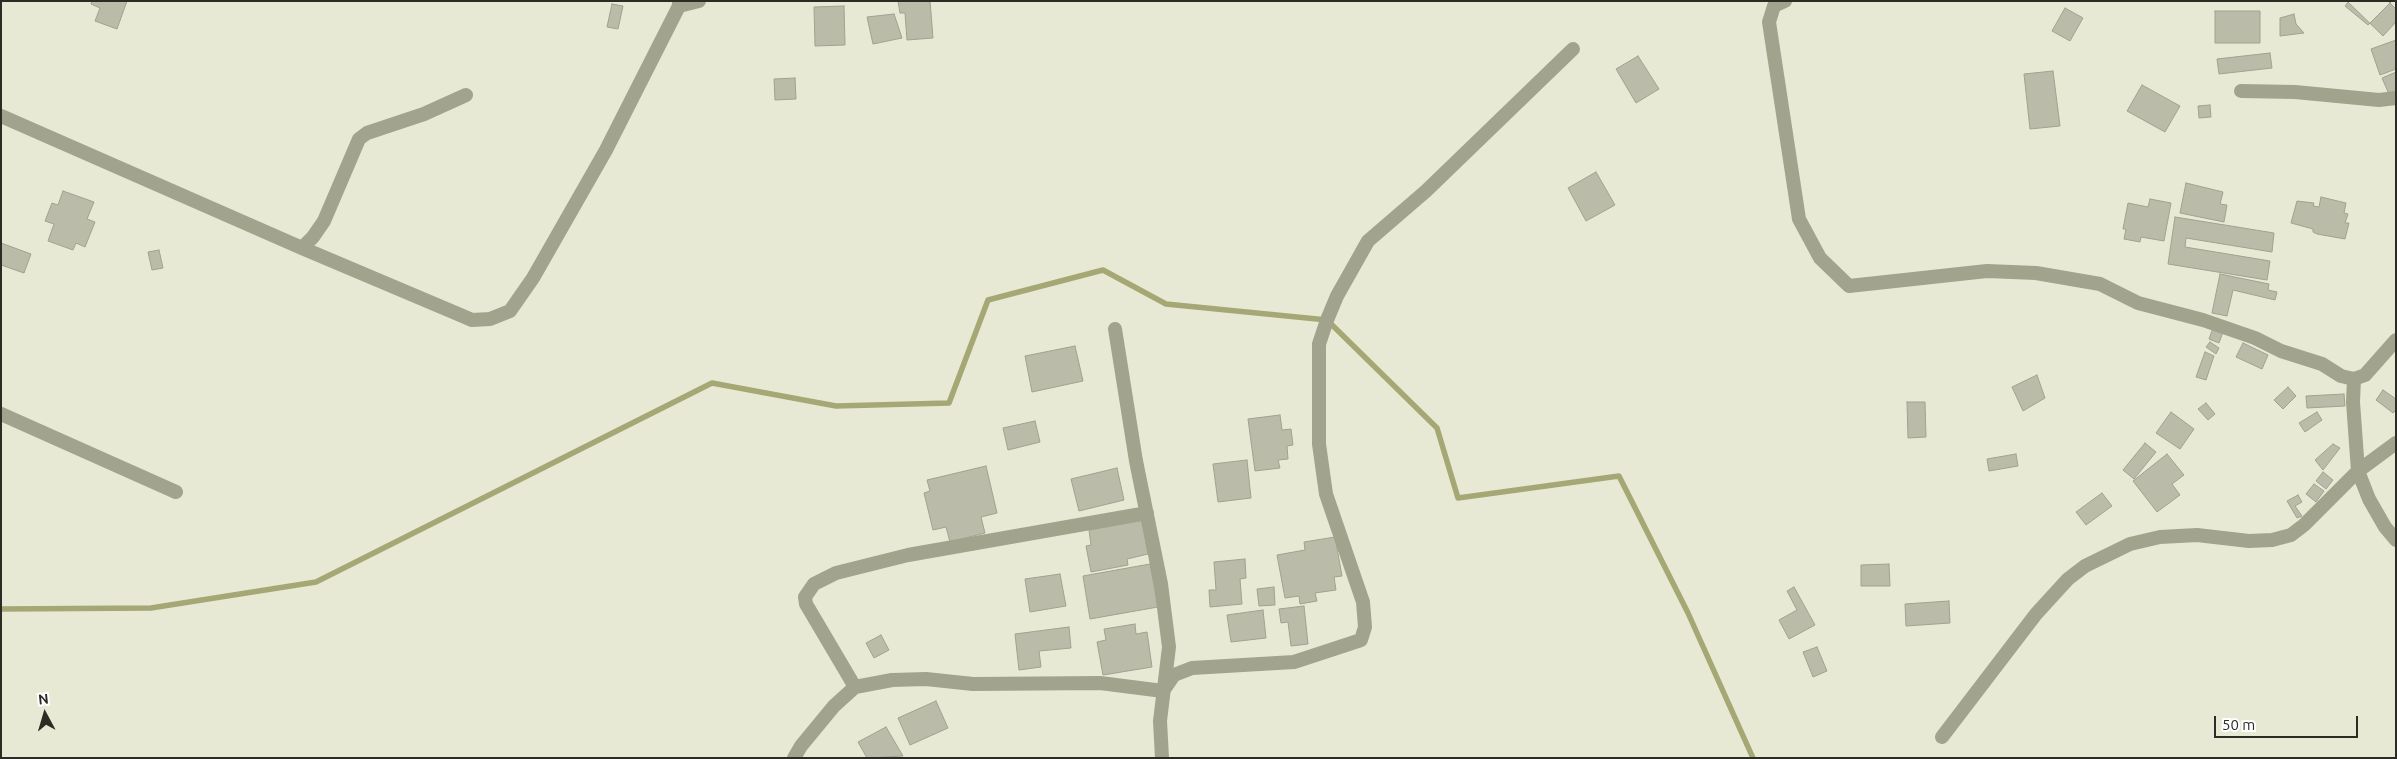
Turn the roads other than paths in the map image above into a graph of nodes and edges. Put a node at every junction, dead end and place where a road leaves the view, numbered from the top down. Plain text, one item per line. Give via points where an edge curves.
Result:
1 (699, 1) edge
2 (1784, 1) edge
3 (679, 4) edge
4 (1573, 49) dead end
5 (2241, 91) dead end
6 (466, 95) dead end
7 (2396, 98) edge
8 (1, 116) edge
9 (302, 248) junction
10 (1114, 329) dead end
11 (2396, 340) edge
12 (2354, 379) junction
13 (1, 414) edge
14 (2396, 443) edge
15 (2358, 472) junction
16 (176, 492) dead end
17 (1147, 513) junction
18 (2396, 540) edge
19 (855, 687) junction
20 (1163, 691) junction
21 (1942, 737) dead end
22 (794, 758) edge
23 (1162, 758) edge

1 - 3 street
2 - 12 street via 1774,6 1769,22 1799,219 1820,258 1849,286 1987,271 2036,273 2100,284 2138,303 2255,338
3 - 9 street via 606,150 533,278 510,310 490,319 472,320
4 - 20 street via 1426,191 1368,241 1337,296 1319,344 1319,444 1326,494 1363,602 1365,627 1361,640 1294,662 1192,668 1174,675
5 - 7 street via 2295,92 2379,100
6 - 9 street via 424,114 367,133 359,139 324,221
8 - 9 street
10 - 17 street
11 - 12 street via 2366,375
12 - 15 street
13 - 16 street
14 - 15 street
15 - 18 street via 2369,499
15 - 21 street via 2291,535 2249,541 2197,535 2160,537 2130,544 2085,566 2068,579 2036,614
17 - 19 street via 908,555 836,573 814,584 805,598 806,604
17 - 20 street via 1169,647
19 - 20 street via 892,680 926,679 973,684 1100,683
19 - 22 street via 834,706
20 - 23 street via 1160,721

